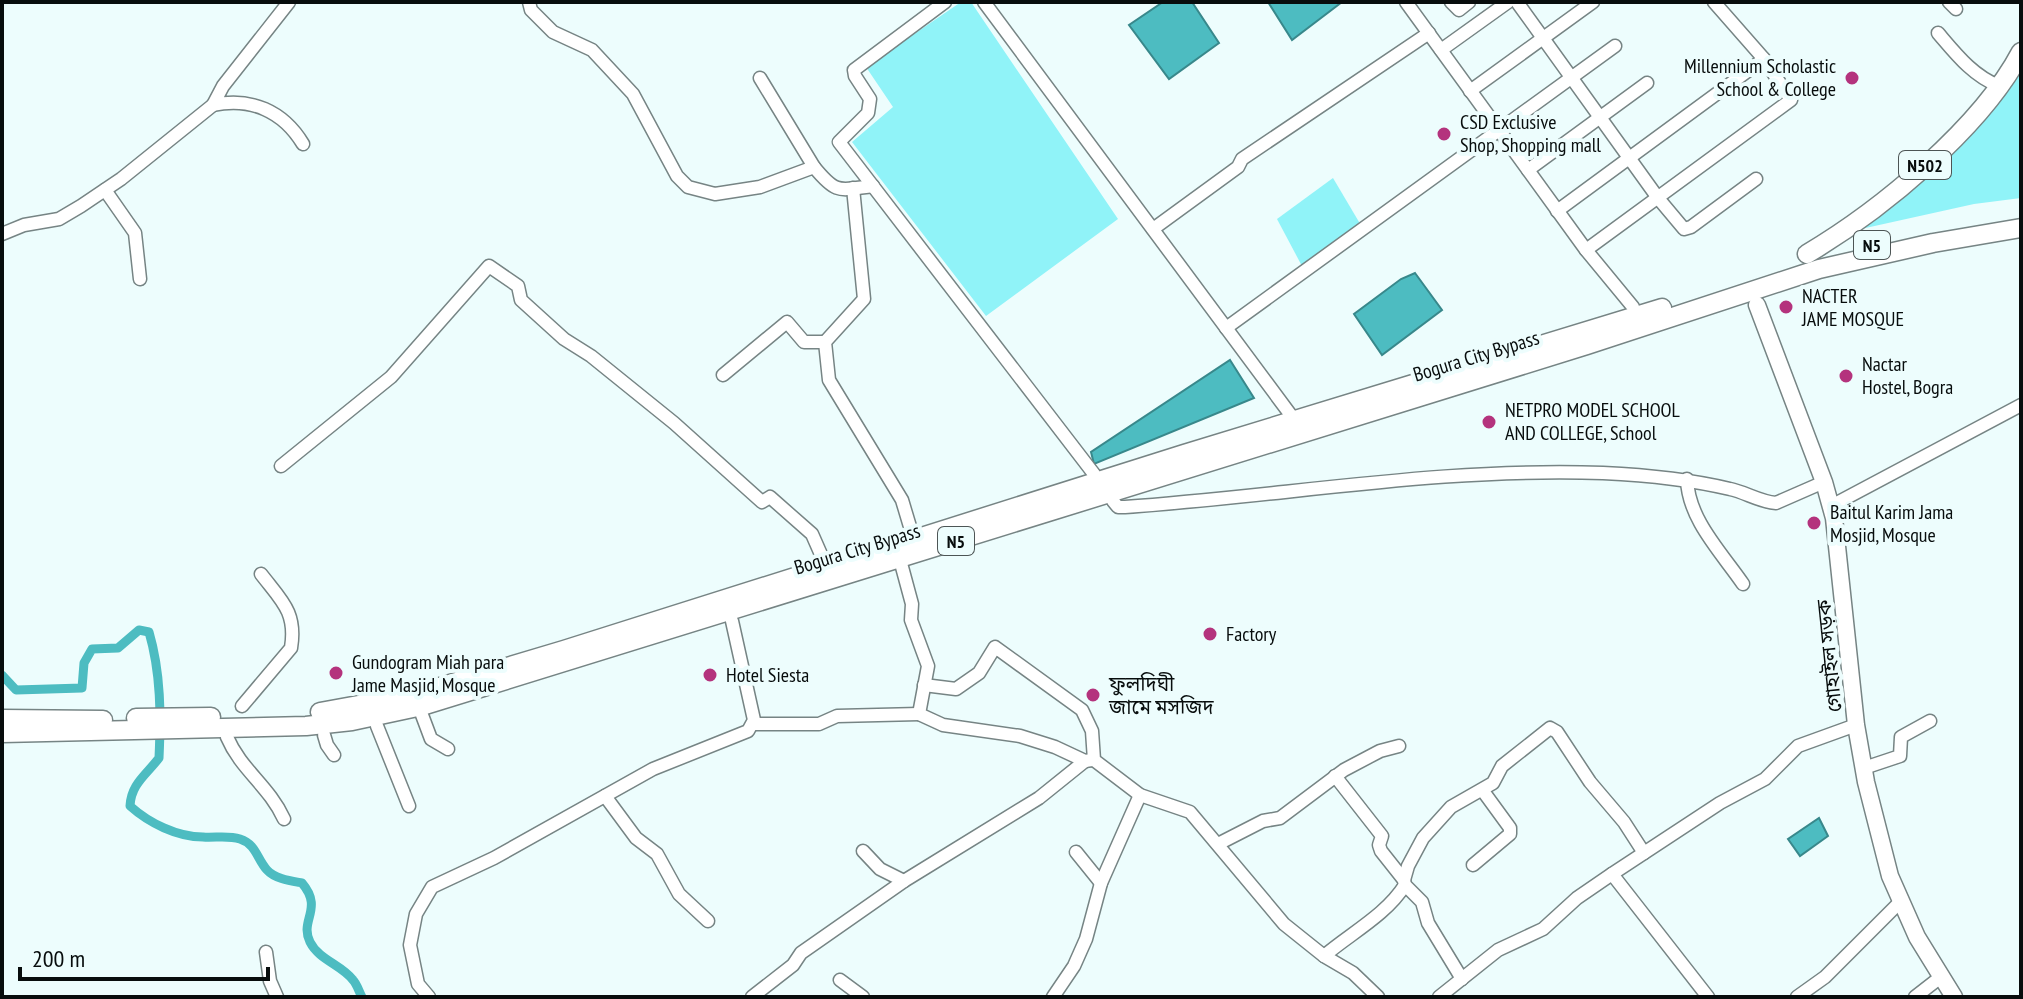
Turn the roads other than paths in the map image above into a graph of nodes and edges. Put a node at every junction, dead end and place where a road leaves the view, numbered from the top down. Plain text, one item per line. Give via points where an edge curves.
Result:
1 (289, 2) edge
2 (529, 2) edge
3 (945, 2) edge
4 (984, 2) edge
5 (1406, 2) edge
6 (1451, 2) edge
7 (1469, 2) edge
8 (1508, 2) edge
9 (1517, 2) edge
10 (1593, 2) edge
11 (1714, 2) edge
12 (1429, 33) junction
13 (1938, 33) dead end
14 (1542, 38) junction
15 (1615, 46) dead end
16 (1441, 50) junction
17 (2021, 52) edge
18 (1764, 59) junction
19 (760, 78) dead end
20 (1571, 78) junction
21 (1647, 83) dead end
22 (1999, 86) junction
23 (1470, 91) junction
24 (213, 105) junction
25 (1600, 117) junction
26 (1499, 131) junction
27 (303, 144) dead end
28 (1630, 157) junction
29 (814, 167) junction
30 (1528, 170) junction
31 (1756, 179) dead end
32 (873, 186) junction
33 (853, 188) junction
34 (105, 190) junction
35 (1658, 198) junction
36 (1557, 211) junction
37 (2021, 216) edge
38 (2021, 228) edge
39 (1153, 229) junction
40 (2, 234) edge
41 (1586, 250) junction
42 (1807, 254) dead end
43 (140, 279) dead end
44 (1728, 293) junction
45 (1757, 305) dead end
46 (1633, 307) dead end
47 (1226, 328) junction
48 (825, 342) junction
49 (723, 375) dead end
50 (2020, 404) edge
51 (1290, 414) dead end
52 (281, 466) dead end
53 (1094, 474) dead end
54 (1687, 479) junction
55 (1824, 482) junction
56 (1113, 501) dead end
57 (1831, 506) junction
58 (911, 530) dead end
59 (823, 559) dead end
60 (902, 567) dead end
61 (261, 574) dead end
62 (1743, 584) dead end
63 (732, 621) dead end
64 (924, 685) junction
65 (242, 706) dead end
66 (919, 714) junction
67 (422, 715) dead end
68 (2, 719) edge
69 (1930, 721) dead end
70 (149, 724) junction
71 (753, 724) junction
72 (1856, 725) junction
73 (377, 726) dead end
74 (2, 733) edge
75 (324, 735) dead end
76 (227, 737) dead end
77 (1399, 746) dead end
78 (448, 749) dead end
79 (334, 755) dead end
80 (1090, 760) junction
81 (1864, 768) junction
82 (1335, 776) junction
83 (1483, 791) junction
84 (1140, 795) junction
85 (605, 796) junction
86 (409, 806) dead end
87 (284, 819) dead end
88 (1218, 844) junction
89 (863, 851) dead end
90 (1076, 852) dead end
91 (1644, 853) junction
92 (1473, 865) dead end
93 (1612, 874) junction
94 (904, 881) junction
95 (1404, 882) junction
96 (1101, 883) junction
97 (1900, 902) junction
98 (708, 921) dead end
99 (266, 952) dead end
100 (1324, 956) junction
101 (1942, 976) junction
102 (1462, 979) junction
103 (840, 980) dead end
104 (277, 997) edge
105 (429, 997) edge
106 (752, 997) edge
107 (863, 997) edge
108 (1053, 997) edge
109 (1378, 997) edge
110 (1439, 997) edge
111 (1708, 997) edge
112 (1797, 997) edge
113 (1915, 997) edge
114 (1954, 997) edge

1 - 24 street
2 - 29 street via 553,32 592,50 633,94 688,187 715,194 760,187
3 - 32 street via 854,70 870,99 868,113 839,142
4 - 39 street
5 - 12 street
6 - 7 street via 1459,10
8 - 16 street
9 - 14 street
10 - 14 street
11 - 18 street
12 - 16 street
12 - 39 street via 1242,159
13 - 22 street via 1970,67
14 - 20 street
14 - 23 street
15 - 20 street
16 - 23 street
17 - 22 highway, N502
18 - 28 street
18 - 35 street via 1791,100
19 - 29 street
20 - 25 street
20 - 26 street
21 - 25 street
22 - 42 highway, N502 via 1922,169 1867,216
23 - 26 street
24 - 27 street via 230,101 271,110
24 - 34 street
25 - 28 street
25 - 30 street
26 - 30 street
26 - 47 street
28 - 35 street
28 - 36 street
29 - 33 street via 827,184
30 - 36 street
31 - 35 street via 1688,228
32 - 33 street
32 - 53 street
33 - 48 street via 864,299
34 - 40 street via 59,219
34 - 43 street via 135,233
35 - 41 street
36 - 41 street
37 - 44 highway, N5 via 1843,252
38 - 44 highway, N5 via 1877,254
39 - 47 street
41 - 46 street
44 - 70 highway, Bogura City Bypass / N5 via 434,702 306,726
45 - 55 main road, গোহাইল সড়ক
47 - 51 street
48 - 49 street via 804,342 787,322
48 - 58 street via 829,380 902,500
50 - 57 street
52 - 59 street via 391,377 489,266 518,286 521,300 564,339 674,423 762,502 770,497 812,534
54 - 55 street via 1776,503
54 - 56 street via 1499,472 1140,506 1118,507
54 - 62 street via 1687,496 1696,515
55 - 57 main road, গোহাইল সড়ক
57 - 72 main road, গোহাইল সড়ক
60 - 64 street via 911,620 928,666
61 - 65 street via 290,611 293,636 291,648
63 - 71 street
64 - 66 street
64 - 80 street via 956,689 979,673 995,647 1082,710 1092,731
66 - 71 street
66 - 80 street via 943,725 1020,736
67 - 78 street via 431,739
68 - 70 highway
69 - 81 street via 1901,737 1900,756
70 - 74 highway
71 - 85 street via 748,731 653,769
72 - 81 main road, গোহাইল সড়ক
72 - 91 street via 1798,746 1765,779
73 - 86 street
75 - 79 street
76 - 87 street via 236,759 262,783
77 - 82 street
80 - 84 street
80 - 94 street via 1039,798
81 - 97 main road, গোহাইল সড়ক
82 - 88 street via 1280,818
82 - 95 street via 1382,836 1381,851
83 - 91 street via 1502,766 1554,729
83 - 92 street via 1510,834
83 - 95 street via 1451,807 1423,838
84 - 88 street via 1190,812
84 - 96 street
85 - 98 street via 636,838 657,854 679,894
85 - 105 street via 432,887 416,914 410,945 418,984
88 - 100 street via 1284,924
89 - 94 street via 880,869
90 - 96 street
91 - 93 street
93 - 102 street via 1543,929 1498,950
93 - 111 street
94 - 106 street via 801,953
95 - 100 street via 1391,905
95 - 102 street via 1422,902 1428,923
96 - 108 street via 1086,939
97 - 101 main road, গোহাইল সড়ক
97 - 112 street via 1825,977
99 - 104 street
100 - 109 street
101 - 113 street
101 - 114 main road, গোহাইল সড়ক
102 - 110 street
103 - 107 street

